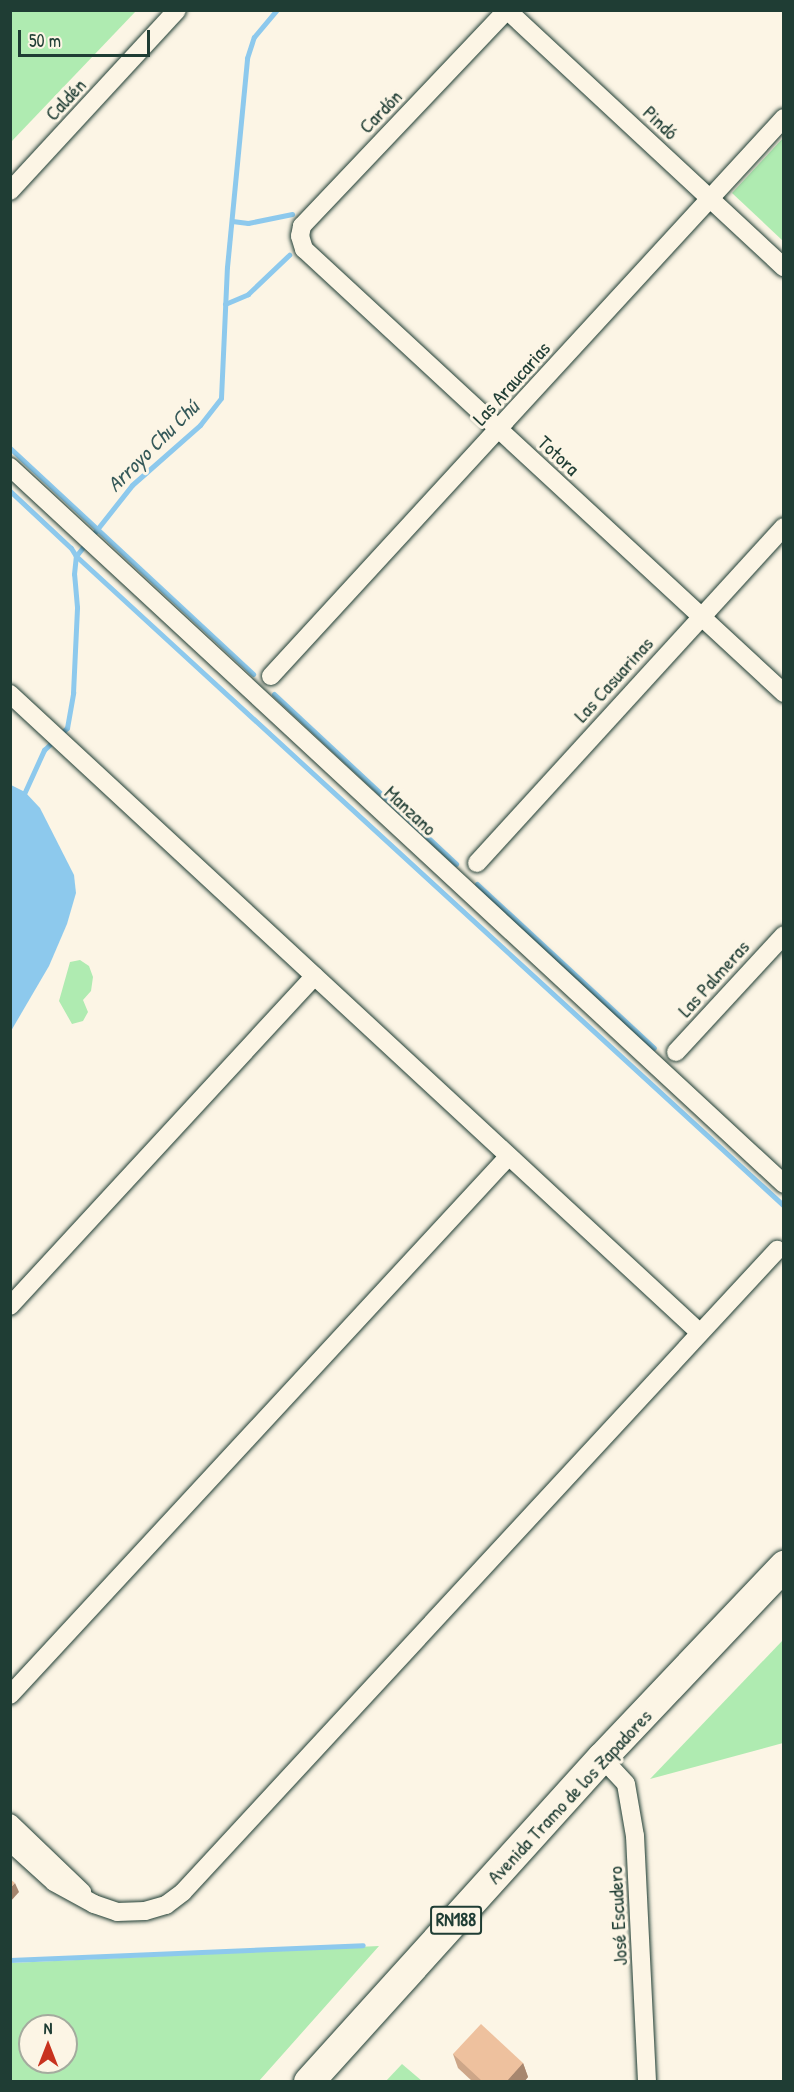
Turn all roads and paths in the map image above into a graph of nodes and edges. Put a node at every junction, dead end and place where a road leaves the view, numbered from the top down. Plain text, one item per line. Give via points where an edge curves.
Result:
1 (177, 10) edge
2 (507, 11) edge
3 (783, 118) edge
4 (10, 191) edge
5 (709, 198) junction
6 (304, 249) joint
7 (783, 267) edge
8 (499, 430) junction
9 (10, 467) edge
10 (783, 527) edge
11 (700, 617) junction
12 (271, 676) dead end
13 (783, 693) edge
14 (10, 694) edge
15 (477, 863) dead end
16 (783, 935) edge
17 (315, 976) junction
18 (676, 1052) dead end
19 (508, 1157) junction
20 (783, 1184) edge
21 (777, 1250) dead end
22 (10, 1306) edge
23 (700, 1333) junction
24 (783, 1566) edge
25 (10, 1695) edge
26 (602, 1758) junction
27 (10, 1823) edge
28 (10, 1842) edge
29 (94, 1904) junction
30 (309, 2082) edge
31 (647, 2082) edge

1 - 4 street, Caldén
2 - 5 street, Pindó
2 - 6 street, Cardón via 302,226
3 - 5 street, Las Araucarias
5 - 7 street, Pindó
5 - 8 street, Las Araucarias
6 - 8 street, Totora
8 - 11 street, Totora
8 - 12 street, Las Araucarias
9 - 20 street, Manzano
10 - 11 street, Las Casuarinas
11 - 13 street, Totora
11 - 15 street, Las Casuarinas
14 - 17 street
16 - 18 street, Las Palmeras
17 - 19 street
17 - 22 street
19 - 23 street
19 - 25 street
21 - 23 street
23 - 29 street via 183,1892 166,1905 146,1911 117,1912
24 - 26 highway, Avenida Tramo de los Zapadores / RN188
26 - 30 highway, Avenida Tramo de los Zapadores / RN188
26 - 31 street, José Escudero via 626,1784 635,1836
27 - 29 street
28 - 29 street via 54,1882

